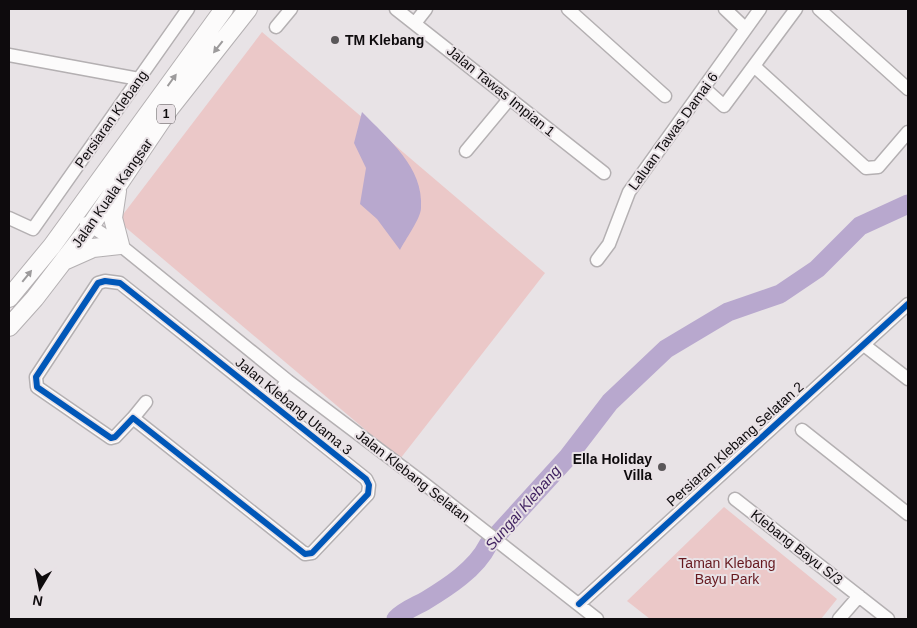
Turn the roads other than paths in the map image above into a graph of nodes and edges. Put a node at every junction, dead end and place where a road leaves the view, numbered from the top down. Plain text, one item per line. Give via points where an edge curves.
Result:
1 (188, 9) edge
2 (224, 9) edge
3 (248, 9) edge
4 (291, 9) edge
5 (396, 9) edge
6 (426, 9) edge
7 (568, 9) edge
8 (725, 9) edge
9 (760, 9) edge
10 (796, 9) edge
11 (819, 9) edge
12 (416, 23) junction
13 (276, 26) dead end
14 (745, 28) junction
15 (9, 55) edge
16 (754, 66) junction
17 (139, 79) junction
18 (704, 88) junction
19 (908, 89) edge
20 (665, 96) dead end
21 (510, 98) junction
22 (144, 120) junction
23 (908, 132) edge
24 (466, 152) dead end
25 (604, 173) dead end
26 (118, 185) junction
27 (9, 218) edge
28 (88, 224) junction
29 (120, 244) junction
30 (44, 255) junction
31 (597, 260) dead end
32 (63, 261) junction
33 (9, 298) edge
34 (908, 304) edge
35 (9, 327) edge
36 (864, 345) junction
37 (908, 379) edge
38 (288, 381) junction
39 (146, 402) dead end
40 (270, 402) junction
41 (133, 418) junction
42 (802, 430) dead end
43 (735, 498) dead end
44 (908, 514) edge
45 (859, 596) junction
46 (579, 604) junction
47 (597, 619) edge
48 (839, 619) edge
49 (888, 619) edge

1 - 17 street, Persiaran Klebang
22 -> 2 highway, Jalan Kuala Kangsar / 1
3 -> 26 highway, Jalan Kuala Kangsar / 1 via 170,108
4 - 13 street
5 - 12 street, Jalan Tawas Impian 1
6 - 12 street
7 - 20 street
8 - 14 street
9 - 14 street, Laluan Tawas Damai 6
10 - 16 street
11 - 19 street
12 - 21 street, Jalan Tawas Impian 1
14 - 18 street, Laluan Tawas Damai 6
15 - 17 street
16 - 18 street via 724,106
16 - 23 street via 870,169 878,167
17 - 27 street, Persiaran Klebang via 33,228
18 - 31 street, Laluan Tawas Damai 6 via 629,192 609,244
21 - 24 street
21 - 25 street, Jalan Tawas Impian 1
22 - 28 highway via 141,132 102,188
22 - 30 highway, Jalan Kuala Kangsar / 1
26 - 28 highway, Jalan Kuala Kangsar / 1
26 - 29 highway via 113,218
28 - 29 street, Jalan Klebang Selatan
28 - 30 highway via 76,228
28 - 32 highway, Jalan Kuala Kangsar / 1
29 - 32 highway via 92,248
29 - 38 street, Jalan Klebang Selatan
33 -> 30 highway, Jalan Kuala Kangsar / 1
32 - 35 highway, Jalan Kuala Kangsar / 1
34 - 36 street, Persiaran Klebang Selatan 2
36 - 37 street
36 - 46 street, Persiaran Klebang Selatan 2
38 - 40 street
38 - 46 street, Jalan Klebang Selatan
39 - 41 street
40 - 41 street, Jalan Klebang Utama 3 via 366,479 369,485 364,499 308,555
40 - 41 street, Jalan Klebang Utama 3 via 120,283 105,280 98,283 36,377 36,384 111,438
42 - 44 street
43 - 45 street, Klebang Bayu S/3
45 - 48 street
45 - 49 street, Klebang Bayu S/3
46 - 47 street, Jalan Klebang Selatan

